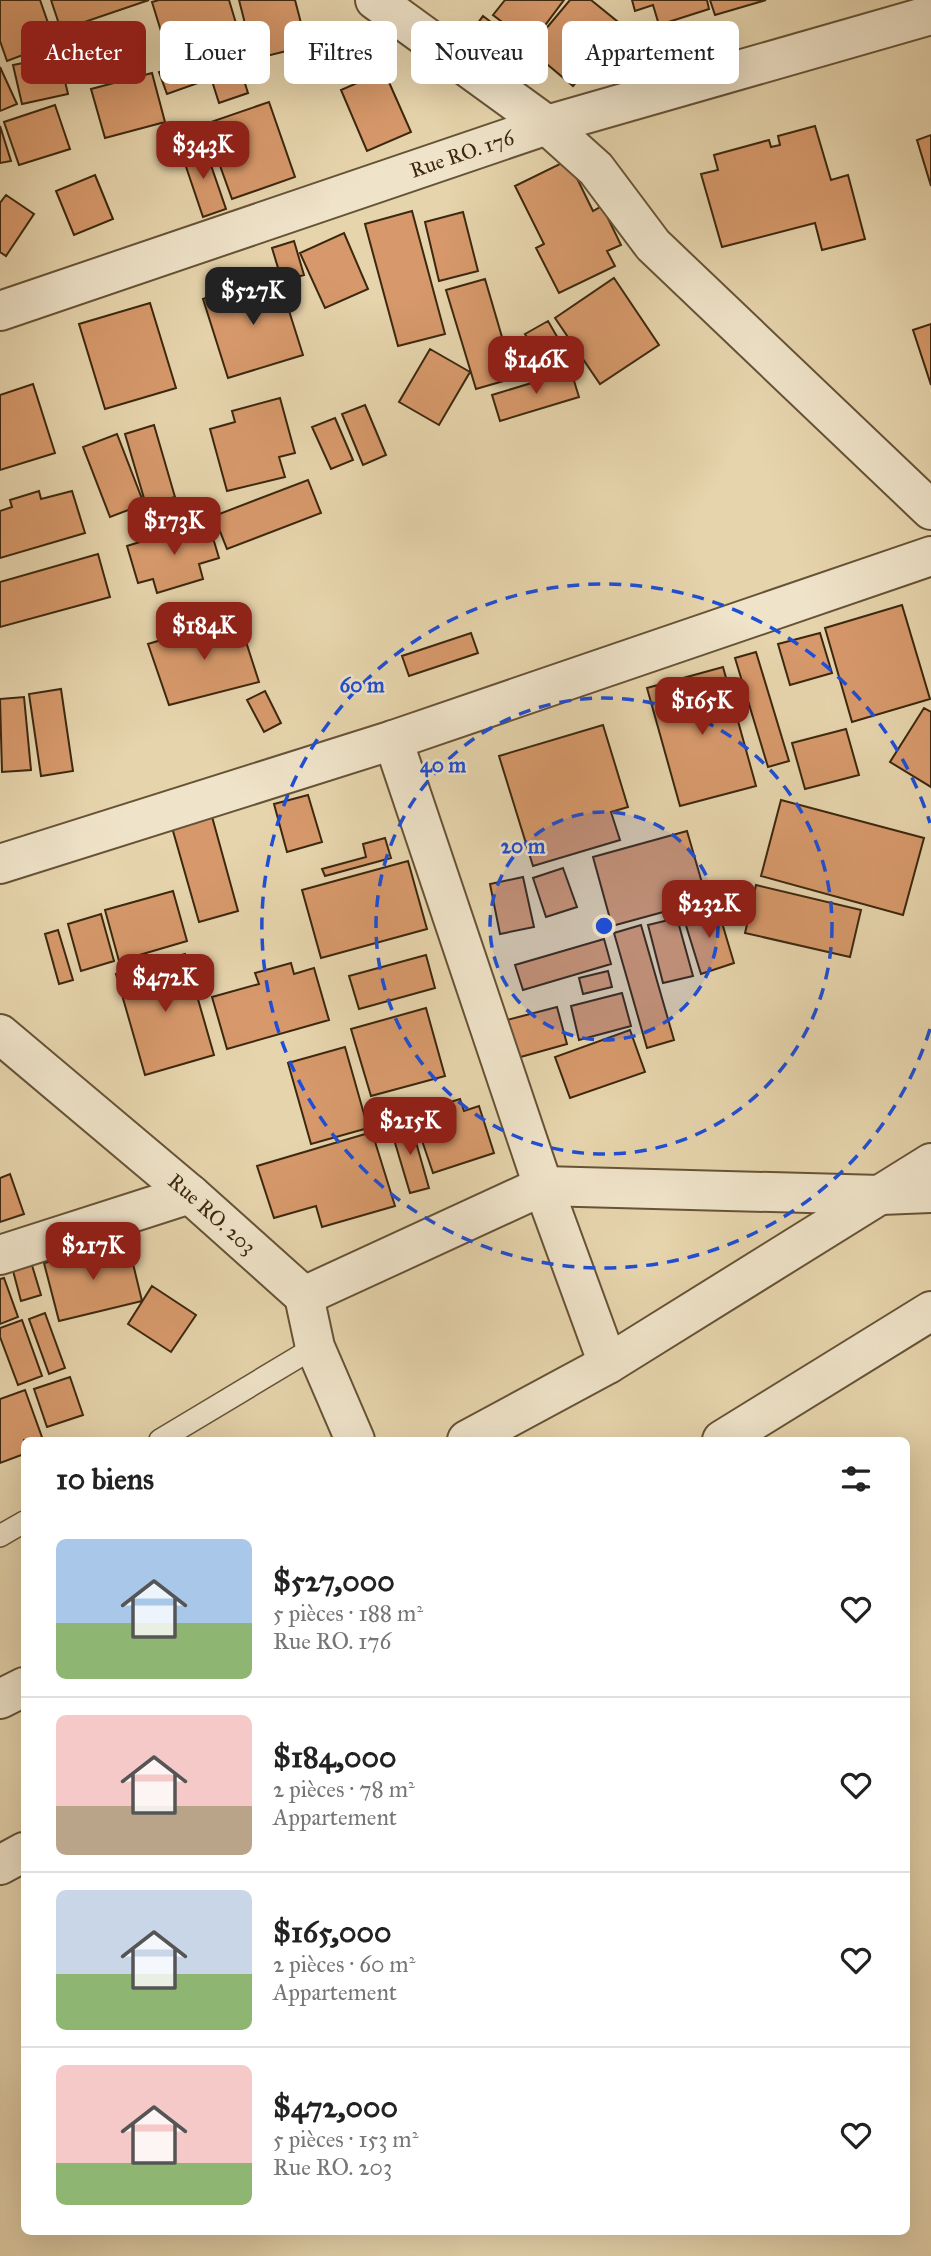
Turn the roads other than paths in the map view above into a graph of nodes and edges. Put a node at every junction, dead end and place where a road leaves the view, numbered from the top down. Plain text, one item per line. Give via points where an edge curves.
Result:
1 (375, 0) edge
2 (931, 15) edge
3 (547, 125) junction
4 (0, 311) edge
5 (931, 510) edge
6 (931, 556) edge
7 (393, 740) junction
8 (0, 864) edge
9 (0, 1034) edge
10 (931, 1163) edge
11 (543, 1186) junction
12 (931, 1193) edge
13 (190, 1194) junction
14 (881, 1195) junction
15 (0, 1255) edge
16 (304, 1296) junction
17 (931, 1311) edge
18 (315, 1347) junction
19 (608, 1364) junction
20 (165, 1437) edge
21 (354, 1437) edge
22 (473, 1437) edge
23 (727, 1437) edge
24 (21, 1524) edge
25 (0, 1536) edge
26 (21, 1688) edge
27 (0, 1699) edge
28 (21, 1854) edge
29 (0, 1865) edge

1 - 3 street
2 - 3 street, Rue RO. 176
3 - 4 street, Rue RO. 176
3 - 5 street via 596,169 653,245
6 - 7 street
7 - 8 street
7 - 11 street
9 - 13 street, Rue RO. 203
10 - 14 street
11 - 14 street
11 - 16 street
11 - 19 street
12 - 14 street
13 - 15 street
13 - 16 street, Rue RO. 203
14 - 19 street
16 - 18 street
17 - 23 street
18 - 20 lane
18 - 21 street
19 - 22 street
24 - 25 lane
26 - 27 street
28 - 29 street

